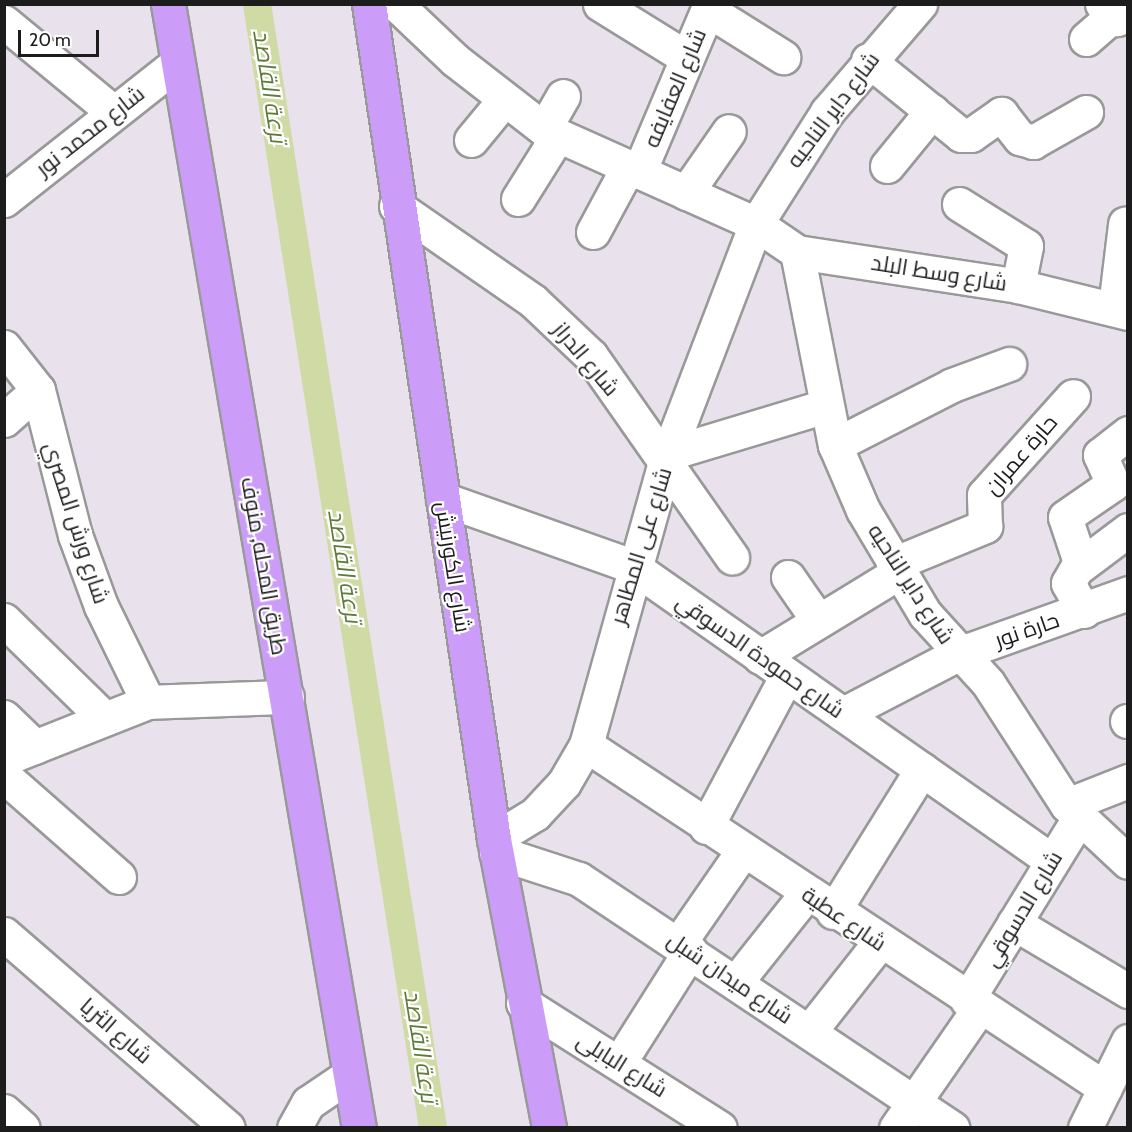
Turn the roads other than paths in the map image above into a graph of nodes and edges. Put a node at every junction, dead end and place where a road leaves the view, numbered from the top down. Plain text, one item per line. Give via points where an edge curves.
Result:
1 (168, 4) edge
2 (369, 4) edge
3 (396, 4) edge
4 (600, 4) edge
5 (920, 4) edge
6 (709, 7) edge
7 (1114, 12) edge
8 (4, 22) edge
9 (1086, 39) dead end
10 (783, 57) dead end
11 (687, 58) junction
12 (868, 60) junction
13 (176, 64) junction
14 (563, 96) dead end
15 (504, 100) junction
16 (932, 111) junction
17 (113, 112) junction
18 (1086, 112) dead end
19 (729, 131) dead end
20 (551, 132) junction
21 (471, 140) dead end
22 (887, 166) dead end
23 (633, 169) junction
24 (686, 193) junction
25 (518, 199) dead end
26 (4, 200) edge
27 (959, 204) dead end
28 (396, 206) junction
29 (756, 224) junction
30 (1125, 224) dead end
31 (593, 232) dead end
32 (796, 252) junction
33 (1018, 286) junction
34 (1121, 310) edge
35 (4, 347) edge
36 (1009, 364) dead end
37 (38, 390) junction
38 (1073, 396) dead end
39 (826, 406) junction
40 (4, 420) edge
41 (1128, 433) edge
42 (835, 445) junction
43 (667, 457) junction
44 (443, 499) junction
45 (1128, 530) edge
46 (732, 557) dead end
47 (632, 566) junction
48 (1080, 566) junction
49 (896, 568) junction
50 (788, 577) dead end
51 (1128, 593) edge
52 (1084, 611) junction
53 (817, 619) junction
54 (4, 620) edge
55 (958, 654) junction
56 (760, 657) junction
57 (787, 675) junction
58 (287, 697) junction
59 (148, 702) junction
60 (843, 714) junction
61 (4, 717) edge
62 (105, 719) junction
63 (586, 745) junction
64 (35, 747) junction
65 (4, 759) edge
66 (922, 769) junction
67 (4, 776) edge
68 (1128, 781) edge
69 (1073, 811) junction
70 (706, 827) junction
71 (495, 846) junction
72 (742, 852) junction
73 (1127, 860) edge
74 (1052, 861) junction
75 (119, 877) dead end
76 (806, 894) junction
77 (833, 912) junction
78 (1014, 923) junction
79 (4, 934) edge
80 (879, 943) junction
81 (684, 947) junction
82 (736, 982) junction
83 (1128, 991) edge
84 (523, 1003) junction
85 (973, 1004) junction
86 (810, 1032) junction
87 (1128, 1041) edge
88 (619, 1063) junction
89 (349, 1075) junction
90 (1105, 1088) junction
91 (4, 1111) edge
92 (905, 1115) edge
93 (23, 1128) edge
94 (228, 1128) edge
95 (294, 1128) edge
96 (358, 1128) edge
97 (549, 1128) edge
98 (720, 1128) edge
99 (953, 1128) edge
100 (1085, 1128) edge

1 - 13 main road, طريق المحله, منوف
2 - 28 main road, شارع الكورنيش
3 - 15 street, شارع وسط البلد
4 - 11 street
5 - 12 street, شارع داير الناحيه
6 - 10 street
6 - 11 street, شارع العفايفه
7 - 9 street
8 - 17 street
11 - 23 street, شارع العفايفه
12 - 16 street
12 - 29 street, شارع داير الناحيه via 795,158
13 - 17 street, شارع محمد نور
13 - 58 main road, طريق المحله, منوف
14 - 20 street
15 - 20 street, شارع وسط البلد
15 - 21 street
16 - 18 street via 966,135 1001,114 1028,143
16 - 22 street
17 - 26 street, شارع محمد نور
19 - 24 street
20 - 23 street, شارع وسط البلد
20 - 25 street
23 - 24 street, شارع وسط البلد
23 - 31 street, شارع العفايفه
24 - 29 street, شارع وسط البلد
27 - 33 street via 1026,246
28 - 43 street, شارع الدراز via 501,277 563,327 591,356
28 - 44 main road, شارع الكورنيش
29 - 32 street, شارع وسط البلد
29 - 43 street, شارع على المطاهر
30 - 34 street
32 - 33 street, شارع وسط البلد
32 - 39 street, شارع داير الناحيه
33 - 34 street, شارع وسط البلد
35 - 37 street, شارع ورش المصري
36 - 42 street via 951,384
37 - 40 street
37 - 59 street, شارع ورش المصري via 75,535 101,606
38 - 49 street, حارة عمران via 984,495 985,526
39 - 42 street, شارع داير الناحيه
39 - 43 street
41 - 48 street via 1100,455 1113,484 1065,518
42 - 49 street, شارع داير الناحيه
43 - 46 street, شارع الدراز
43 - 47 street, شارع على المطاهر
44 - 47 street, شارع حمودة الدسوقي
44 - 71 main road, شارع الكورنيش
45 - 48 street
47 - 56 street, شارع حمودة الدسوقي
47 - 63 street, شارع على المطاهر
48 - 52 street, حارة نور via 1067,580
49 - 53 street
49 - 55 street, شارع داير الناحيه
50 - 53 street
51 - 52 street, حارة نور
52 - 55 street, حارة نور
53 - 56 street
54 - 62 street
55 - 60 street, حارة نور
55 - 69 street, شارع داير الناحيه via 988,682
56 - 57 street, شارع حمودة الدسوقي
57 - 60 street, شارع حمودة الدسوقي
57 - 70 street
58 - 59 street
58 - 89 main road, طريق المحله, منوف
59 - 62 street
60 - 66 street, شارع حمودة الدسوقي
61 - 64 street
62 - 64 street
63 - 70 street, شارع عطية
63 - 71 street, شارع على المطاهر via 564,783
64 - 65 street
66 - 74 street, شارع حمودة الدسوقي
66 - 77 street
67 - 75 street
68 - 69 street
69 - 73 street, شارع داير الناحيه
69 - 74 street, شارع الدسوقي
70 - 72 street, شارع عطية
71 - 81 street, شارع ميدان شبل via 579,879
71 - 84 main road, شارع الكورنيش
72 - 76 street, شارع عطية
72 - 81 street
74 - 78 street, شارع الدسوقي
76 - 77 street, شارع عطية
76 - 82 street
77 - 80 street, شارع عطية
78 - 83 street
78 - 85 street, شارع الدسوقي
79 - 94 street, شارع الثريا
80 - 85 street, شارع عطية
80 - 86 street
81 - 82 street, شارع ميدان شبل
81 - 88 street
82 - 86 street, شارع ميدان شبل
84 - 88 street, شارع البابلى
84 - 97 main road, شارع الكورنيش
85 - 90 street, شارع عطية
85 - 92 street, شارع الدسوقي
86 - 92 street, شارع ميدان شبل
87 - 90 street
88 - 98 street, شارع البابلى
89 - 95 street via 308,1103
89 - 96 main road, طريق المحله, منوف
90 - 100 street
91 - 93 street
92 - 99 street, شارع ميدان شبل

